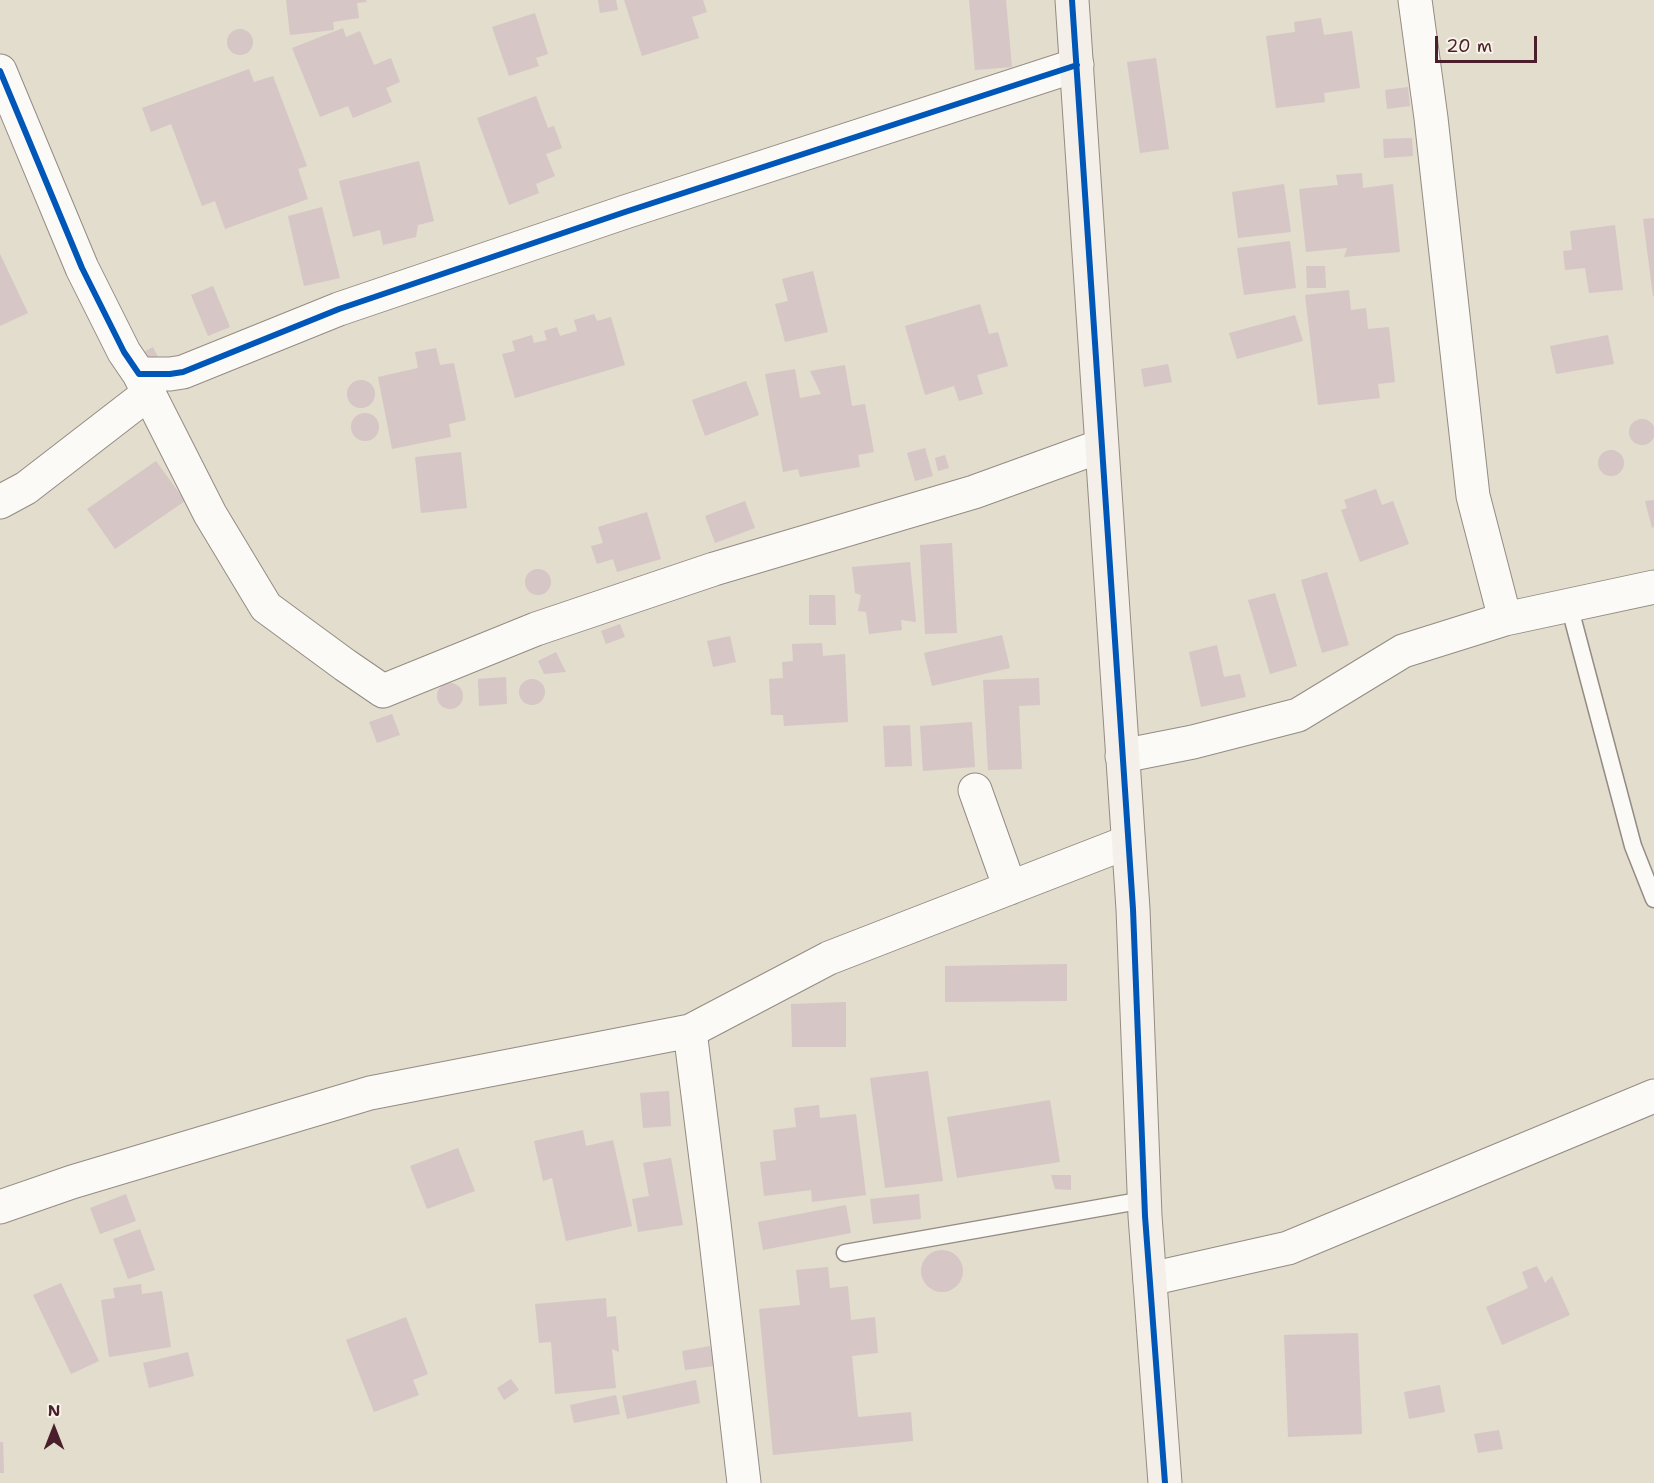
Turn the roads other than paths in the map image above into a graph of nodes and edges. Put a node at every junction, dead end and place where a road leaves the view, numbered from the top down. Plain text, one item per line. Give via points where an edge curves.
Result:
1 (1072, 0) edge
2 (1415, 0) edge
3 (1077, 65) junction
4 (0, 71) edge
5 (144, 383) junction
6 (1101, 446) junction
7 (0, 501) edge
8 (1654, 587) edge
9 (1569, 605) junction
10 (1505, 619) junction
11 (1122, 756) junction
12 (975, 790) dead end
13 (1128, 842) junction
14 (1010, 888) junction
15 (1654, 899) edge
16 (690, 1031) junction
17 (1654, 1096) edge
18 (1144, 1200) junction
19 (0, 1207) edge
20 (844, 1253) dead end
21 (1150, 1279) junction
22 (744, 1483) edge
23 (1165, 1483) edge

1 - 3 street
2 - 10 street via 1473,496
3 - 5 street via 339,309 183,372
3 - 6 street
4 - 5 street via 82,268
5 - 6 street via 210,514 266,607 383,691 536,628 714,569 974,492
5 - 7 street via 26,488
6 - 11 street
8 - 9 street
9 - 10 street
9 - 15 lane via 1633,846
10 - 11 street via 1403,651 1298,715
11 - 13 street
12 - 14 street
13 - 14 street
13 - 18 street
14 - 16 street via 829,958
16 - 19 street via 370,1093
16 - 22 street
17 - 21 street via 1288,1248
18 - 20 lane
18 - 21 street
21 - 23 street

